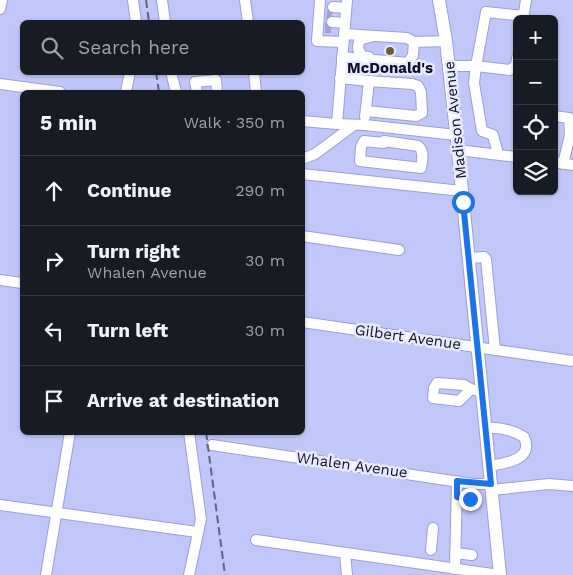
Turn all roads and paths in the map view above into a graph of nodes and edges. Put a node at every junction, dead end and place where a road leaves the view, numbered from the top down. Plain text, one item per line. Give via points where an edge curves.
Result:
1 (2, 0) edge
2 (133, 0) edge
3 (162, 0) edge
4 (246, 0) edge
5 (438, 0) edge
6 (446, 0) edge
7 (526, 0) edge
8 (0, 9) edge
9 (523, 15) edge
10 (333, 16) edge
11 (513, 16) edge
12 (136, 20) edge
13 (165, 20) edge
14 (248, 20) edge
15 (374, 36) junction
16 (446, 41) junction
17 (414, 42) junction
18 (342, 56) junction
19 (517, 60) edge
20 (408, 63) junction
21 (449, 66) junction
22 (476, 66) junction
23 (129, 75) edge
24 (172, 75) edge
25 (254, 75) edge
26 (340, 78) junction
27 (369, 81) junction
28 (0, 84) edge
29 (45, 90) edge
30 (126, 90) edge
31 (176, 90) edge
32 (197, 90) edge
33 (217, 90) edge
34 (256, 90) edge
35 (366, 111) junction
36 (558, 117) edge
37 (305, 121) edge
38 (337, 124) junction
39 (359, 125) junction
40 (386, 127) junction
41 (456, 135) junction
42 (384, 141) junction
43 (458, 150) junction
44 (498, 154) junction
45 (513, 156) edge
46 (305, 158) edge
47 (563, 164) edge
48 (305, 174) edge
49 (462, 191) junction
50 (305, 236) edge
51 (400, 250) dead end
52 (469, 258) junction
53 (0, 280) edge
54 (20, 283) edge
55 (305, 322) edge
56 (478, 347) junction
57 (495, 350) junction
58 (573, 361) edge
59 (486, 428) junction
60 (70, 435) edge
61 (189, 435) edge
62 (212, 445) dead end
63 (489, 466) junction
64 (457, 481) junction
65 (573, 486) edge
66 (491, 487) junction
67 (457, 497) junction
68 (470, 499) dead end
69 (0, 505) edge
70 (57, 514) junction
71 (433, 528) dead end
72 (197, 532) junction
73 (256, 540) dead end
74 (431, 550) dead end
75 (345, 553) junction
76 (455, 553) junction
77 (472, 555) dead end
78 (455, 569) junction
79 (46, 575) edge
80 (189, 575) edge
81 (347, 575) edge
82 (499, 575) edge

1 - 8 street
2 - 12 street
3 - 13 street
4 - 14 street
5 - 16 main road, Madison Avenue
6 - 16 main road, Madison Avenue
7 - 9 street
10 - 15 street
10 - 18 street
11 - 22 street via 486,12
15 - 17 street via 407,38
15 - 20 street via 359,40 358,49 362,56
16 - 17 street
16 - 21 main road, Madison Avenue
17 - 20 street
18 - 20 street
18 - 26 street
19 - 22 street via 510,70
21 - 22 street
21 - 41 main road, Madison Avenue
22 - 44 street via 474,83 482,131 493,135
23 - 30 street
24 - 31 street
25 - 34 street
26 - 27 street
26 - 38 street
27 - 35 street
27 - 35 street via 418,86 422,113 416,116
28 - 29 street
32 - 33 street via 195,82 216,80
35 - 39 street
36 - 47 street via 569,118 570,135
37 - 38 street
38 - 39 street
39 - 40 street
39 - 46 street
40 - 41 street
40 - 42 street
41 - 43 main road, Madison Avenue
42 - 42 street via 384,144 364,141 360,162 421,168 423,153 418,146
43 - 44 street
43 - 49 main road, Madison Avenue
44 - 45 street
48 - 49 street
49 - 52 main road, Madison Avenue
50 - 51 street
52 - 56 main road, Madison Avenue
52 - 57 street via 486,259
53 - 54 street
55 - 56 street, Gilbert Avenue
56 - 57 street, Gilbert Avenue
56 - 59 main road, Madison Avenue via 477,390
57 - 58 street, Gilbert Avenue
59 - 63 main road, Madison Avenue
59 - 63 street via 499,427 516,432 524,437 527,448 525,454 518,458
60 - 70 street
61 - 72 street via 201,519
62 - 64 street, Whalen Avenue
63 - 66 main road, Madison Avenue
64 - 66 street, Whalen Avenue
64 - 67 street
65 - 66 street, Whalen Avenue
66 - 82 main road, Madison Avenue
67 - 68 street
67 - 76 street
69 - 70 street
70 - 72 street
70 - 79 street
71 - 74 street
72 - 80 street
73 - 75 street
75 - 78 street
75 - 81 street
76 - 77 street
76 - 78 street
78 - 82 street

